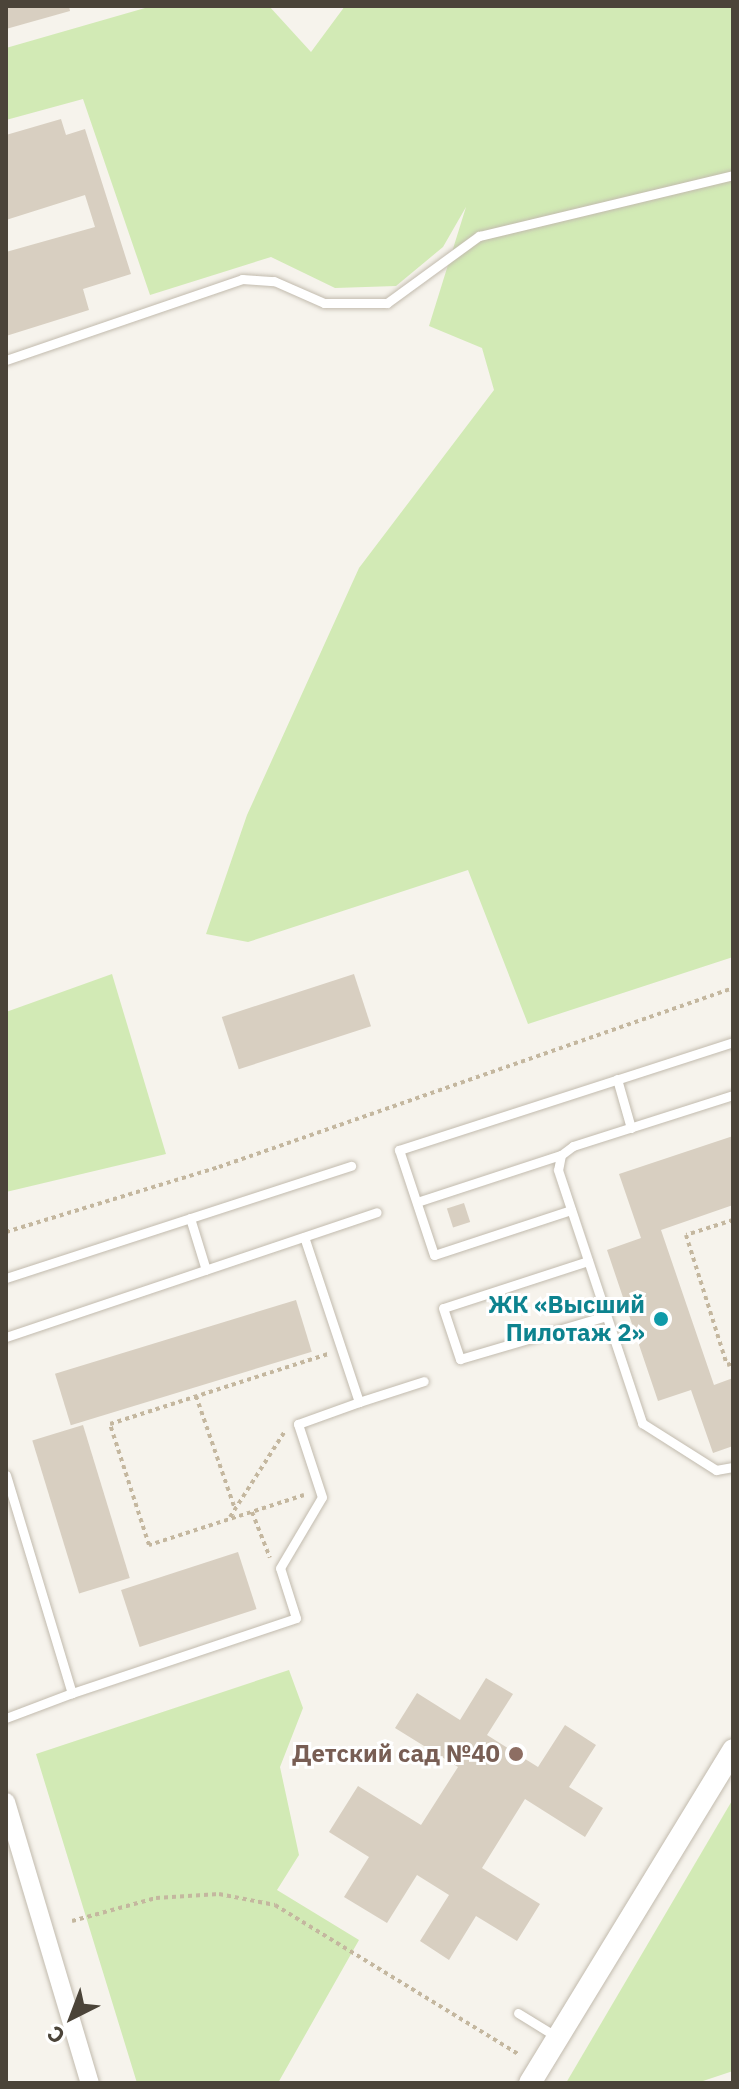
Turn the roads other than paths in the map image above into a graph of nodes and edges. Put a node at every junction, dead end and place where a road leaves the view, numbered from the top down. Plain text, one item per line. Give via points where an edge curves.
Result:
1 (733, 175) edge
2 (6, 360) edge
3 (733, 1042) edge
4 (617, 1079) junction
5 (733, 1095) edge
6 (631, 1128) junction
7 (561, 1155) junction
8 (351, 1166) dead end
9 (417, 1202) junction
10 (571, 1210) junction
11 (377, 1212) dead end
12 (190, 1218) junction
13 (304, 1237) junction
14 (588, 1261) junction
15 (206, 1270) junction
16 (6, 1278) edge
17 (606, 1316) junction
18 (6, 1337) edge
19 (424, 1381) dead end
20 (359, 1402) junction
21 (733, 1467) edge
22 (6, 1475) edge
23 (72, 1693) junction
24 (6, 1718) edge
25 (733, 1750) edge
26 (6, 1802) edge
27 (518, 2013) dead end
28 (557, 2037) junction
29 (90, 2083) edge
30 (530, 2083) edge

1 - 2 lane via 479,236 387,303 324,303 274,281 242,279
3 - 4 lane
4 - 6 lane
4 - 9 lane via 399,1150
5 - 6 lane
6 - 7 lane
7 - 9 lane
7 - 10 lane via 558,1170
8 - 12 lane
9 - 10 lane via 434,1255
10 - 14 lane
11 - 13 lane
12 - 15 lane
12 - 16 lane
13 - 15 lane
13 - 20 lane
14 - 17 lane
14 - 17 lane via 443,1308 460,1359
15 - 18 lane
17 - 21 lane via 642,1423 716,1470
19 - 20 lane
20 - 23 lane via 298,1424 322,1497 280,1568 296,1618
22 - 23 lane
23 - 24 lane
25 - 28 street
26 - 29 street
27 - 28 lane
28 - 30 street

